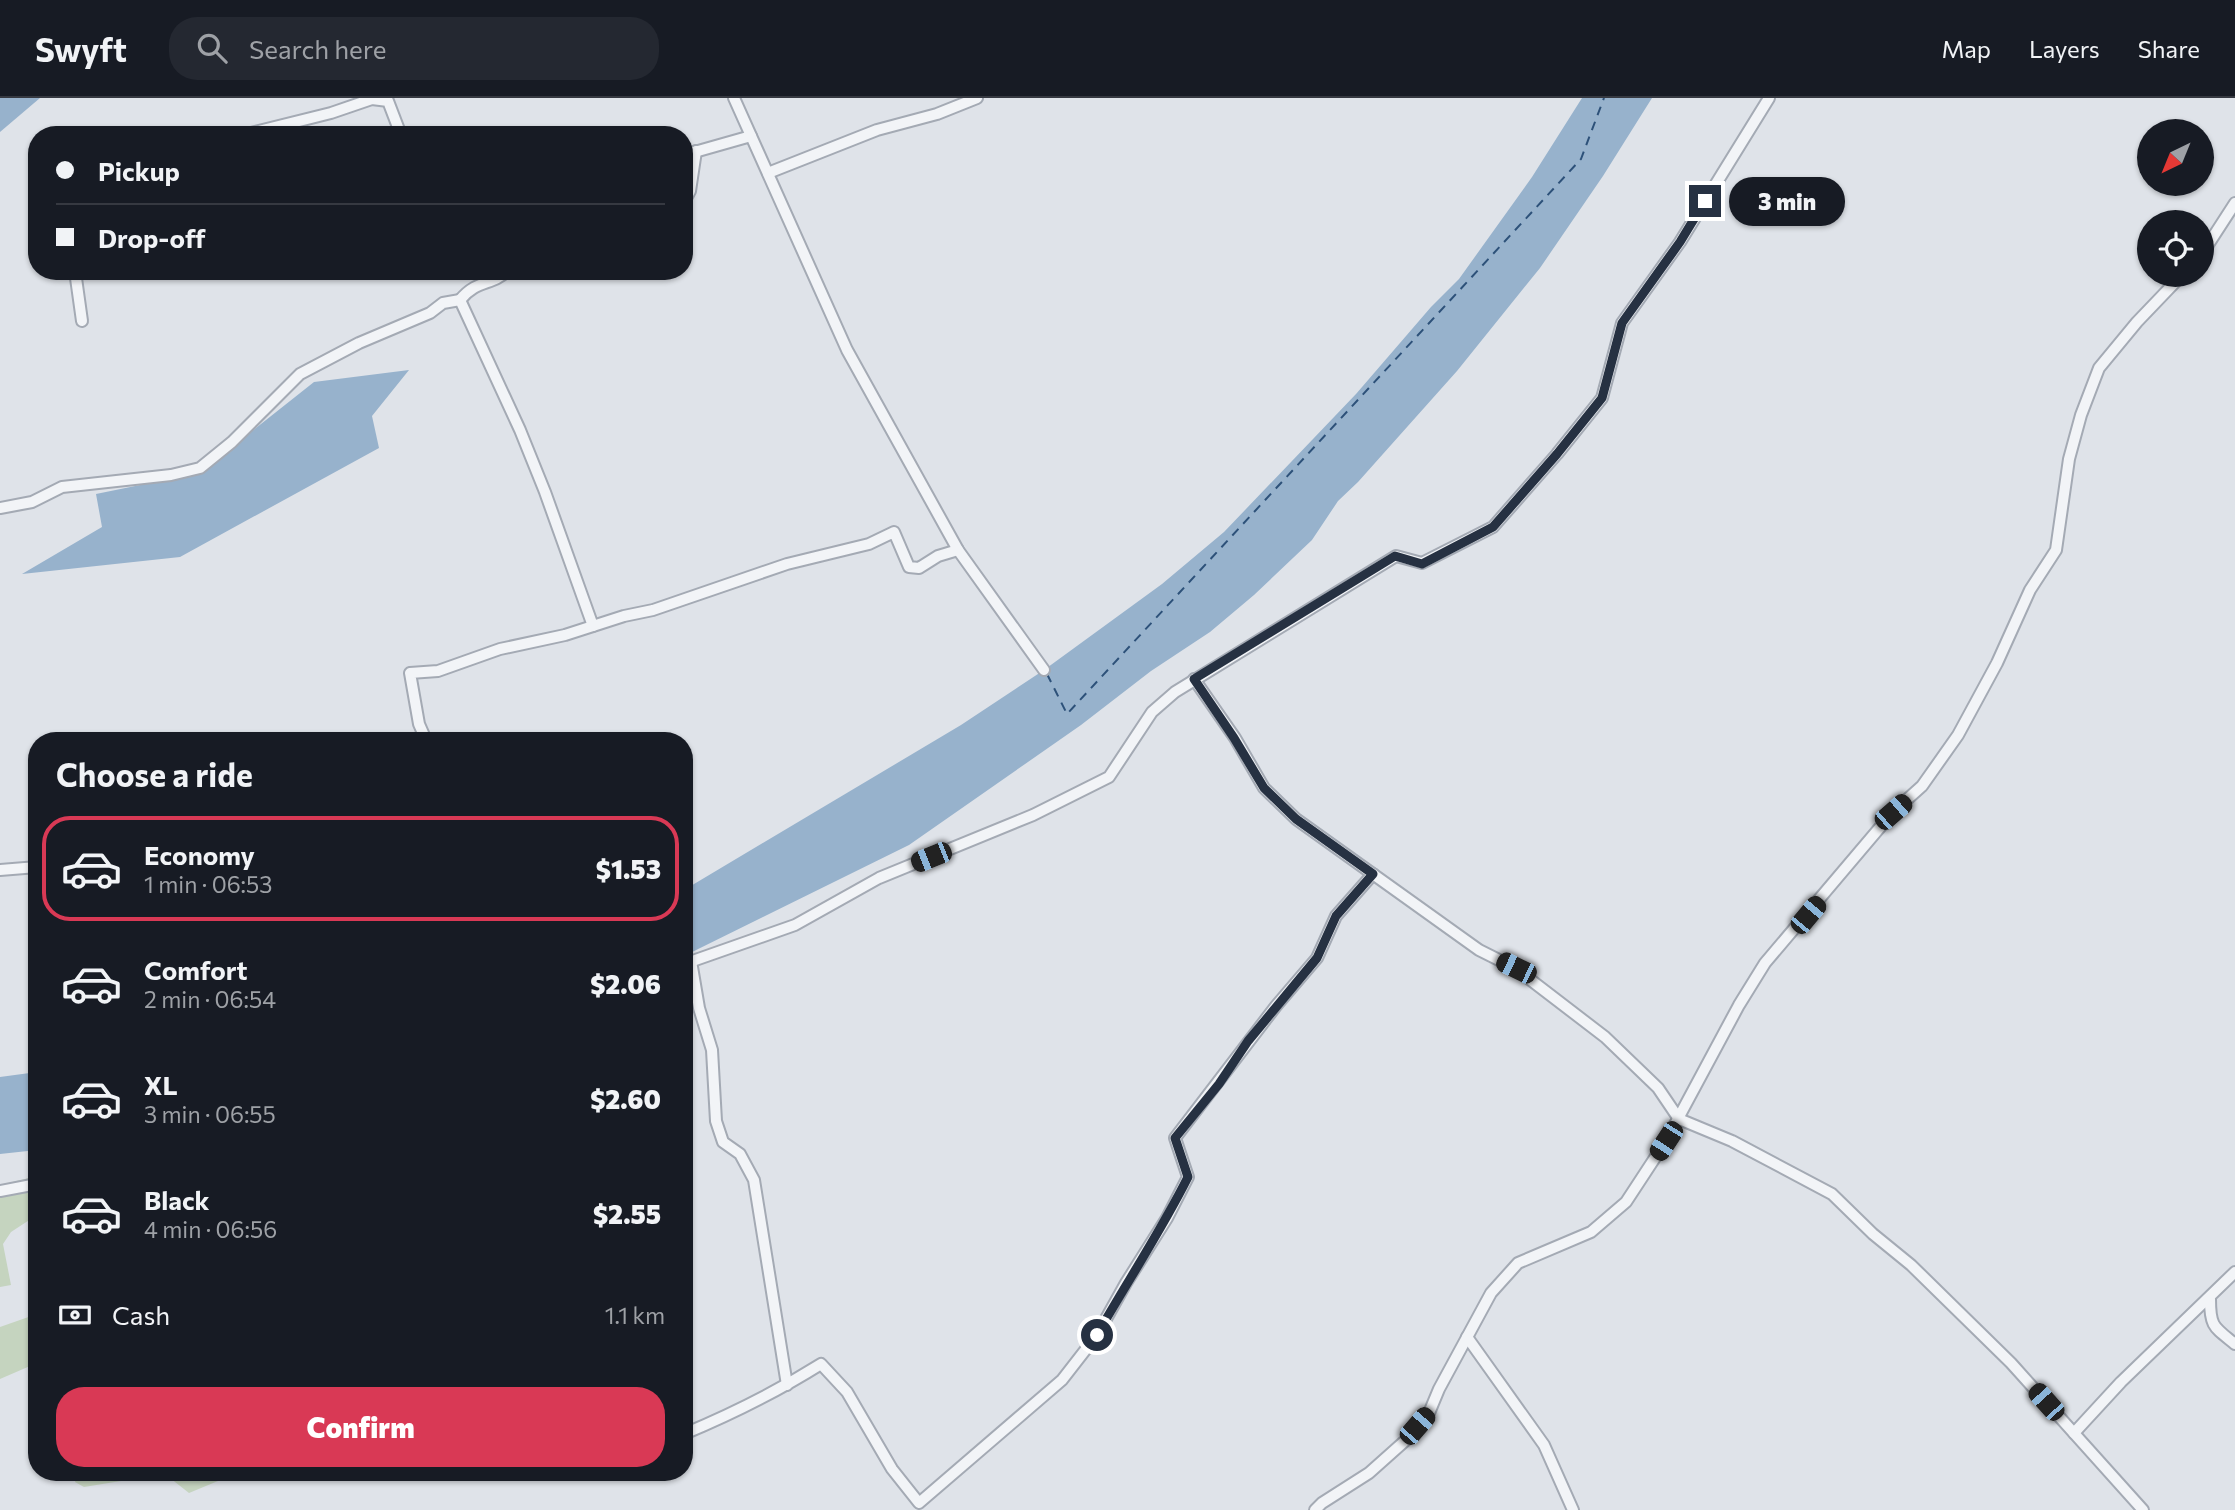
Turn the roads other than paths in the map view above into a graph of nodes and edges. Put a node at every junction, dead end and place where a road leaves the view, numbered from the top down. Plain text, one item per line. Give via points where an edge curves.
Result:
1 (734, 98) edge
2 (977, 98) edge
3 (1769, 98) edge
4 (388, 99) edge
5 (279, 126) edge
6 (398, 126) edge
7 (751, 136) junction
8 (696, 151) junction
9 (693, 152) edge
10 (693, 171) edge
11 (768, 173) junction
12 (2235, 204) edge
13 (2214, 236) edge
14 (76, 280) edge
15 (491, 280) edge
16 (2171, 287) edge
17 (460, 300) junction
18 (82, 321) dead end
19 (0, 508) edge
20 (958, 550) junction
21 (593, 626) junction
22 (1044, 670) dead end
23 (1194, 679) junction
24 (422, 732) edge
25 (28, 868) edge
26 (0, 870) edge
27 (1373, 874) junction
28 (693, 960) edge
29 (693, 983) edge
30 (1679, 1119) junction
31 (28, 1186) edge
32 (0, 1191) edge
33 (2235, 1272) edge
34 (2210, 1299) junction
35 (1467, 1337) junction
36 (2235, 1344) edge
37 (787, 1385) junction
38 (693, 1430) edge
39 (2074, 1433) junction
40 (1315, 1510) edge
41 (1573, 1510) edge
42 (2143, 1510) edge

1 - 7 street
2 - 11 street via 877,130
3 - 23 street via 1680,242 1622,323 1602,398 1493,527 1422,564 1395,556
4 - 5 street via 372,99
4 - 6 street
7 - 8 street
7 - 11 street
8 - 9 street
8 - 10 street
11 - 20 street via 847,350
12 - 13 street
14 - 18 street
15 - 17 street via 470,288
16 - 30 street via 2099,368 2069,459 2056,550 2030,590 1958,735 1922,786 1893,812 1765,963
17 - 19 street via 443,303 300,374 200,468 62,486 32,502
17 - 21 street via 520,430
20 - 21 street via 919,568 909,567 894,533
20 - 22 street
21 - 24 street via 500,649 438,671 410,673
23 - 27 street via 1264,788 1296,819
23 - 28 street via 1152,712 1109,777 1033,816 880,878 795,925
25 - 26 street
27 - 30 street via 1479,950 1516,968 1605,1037 1658,1088
27 - 37 street via 1336,916 1317,958 1175,1138 1188,1177 1097,1335 1062,1380 919,1503 892,1469 847,1392 821,1364
29 - 37 street via 712,1049 716,1121 723,1142 740,1154 754,1180
30 - 35 street via 1626,1202 1591,1232 1518,1263 1491,1293
30 - 39 street via 1732,1141 1832,1194 1969,1321
31 - 32 street
33 - 34 street
34 - 36 street via 2210,1317 2216,1329
34 - 39 street
35 - 40 street via 1429,1413 1369,1473
35 - 41 street via 1544,1445
37 - 38 street
39 - 42 street

